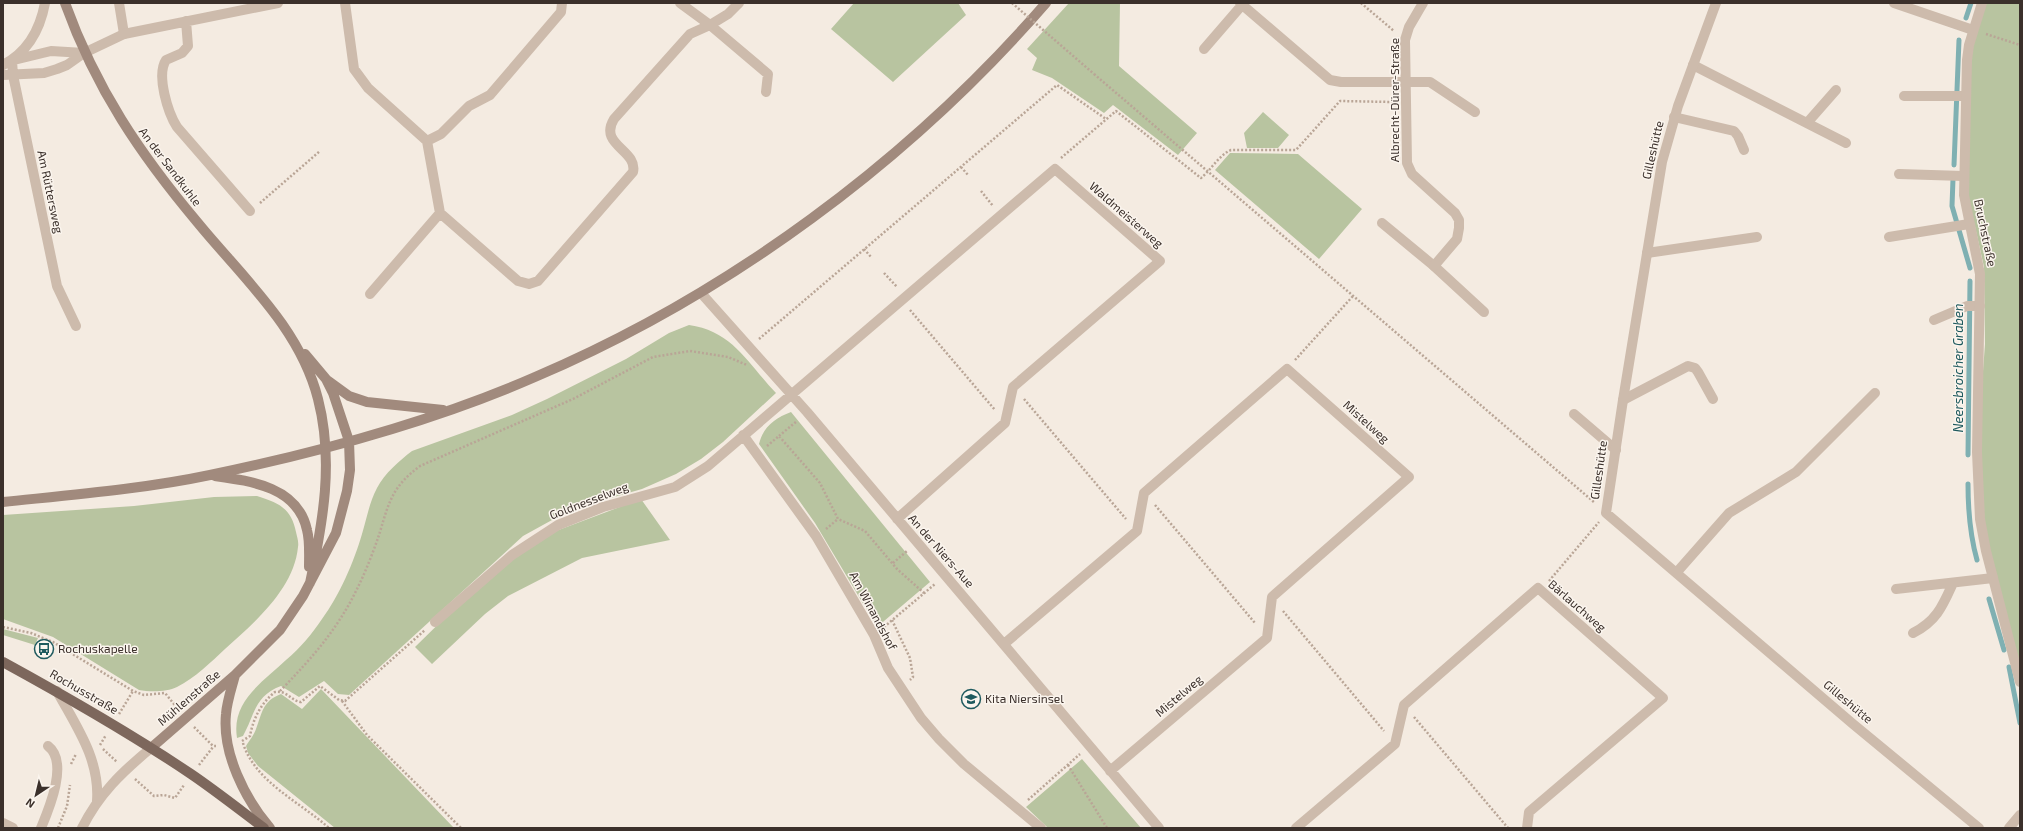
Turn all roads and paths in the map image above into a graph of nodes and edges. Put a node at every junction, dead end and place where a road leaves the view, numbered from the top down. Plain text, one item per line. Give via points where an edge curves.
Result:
1 (45, 3) edge
2 (65, 3) edge
3 (119, 3) edge
4 (278, 3) edge
5 (345, 3) edge
6 (562, 3) edge
7 (680, 3) edge
8 (739, 3) edge
9 (1012, 3) edge
10 (1046, 3) edge
11 (1361, 3) edge
12 (1423, 3) edge
13 (1716, 3) edge
14 (1894, 3) edge
15 (1982, 3) edge
16 (1241, 4) edge
17 (186, 20) junction
18 (710, 25) junction
19 (1973, 30) junction
20 (124, 34) junction
21 (1406, 40) junction
22 (2020, 45) edge
23 (1204, 49) dead end
24 (84, 53) junction
25 (7, 63) edge
26 (1693, 65) junction
27 (8, 75) edge
28 (1406, 82) junction
29 (1836, 90) dead end
30 (766, 92) dead end
31 (1959, 95) junction
32 (1904, 96) dead end
33 (1406, 102) junction
34 (1475, 112) dead end
35 (1674, 117) junction
36 (1106, 119) junction
37 (1807, 123) junction
38 (427, 140) junction
39 (1846, 143) dead end
40 (1744, 150) dead end
41 (320, 151) dead end
42 (961, 167) junction
43 (1055, 169) junction
44 (1209, 172) junction
45 (1899, 174) dead end
46 (968, 175) dead end
47 (1956, 176) junction
48 (981, 190) dead end
49 (250, 211) joint
50 (440, 213) junction
51 (1001, 215) junction
52 (1382, 223) dead end
53 (1962, 225) junction
54 (1757, 237) dead end
55 (1889, 237) dead end
56 (864, 249) junction
57 (1647, 253) junction
58 (871, 258) dead end
59 (1434, 266) junction
60 (884, 273) dead end
61 (701, 293) junction
62 (370, 294) dead end
63 (1353, 296) junction
64 (904, 299) junction
65 (1973, 306) junction
66 (1484, 312) dead end
67 (1934, 320) dead end
68 (76, 326) dead end
69 (284, 327) junction
70 (749, 347) junction
71 (749, 366) dead end
72 (1287, 369) junction
73 (326, 379) junction
74 (1013, 387) junction
75 (1875, 393) dead end
76 (791, 394) junction
77 (1713, 399) dead end
78 (1623, 400) junction
79 (449, 410) junction
80 (807, 412) junction
81 (1574, 414) dead end
82 (1005, 423) junction
83 (743, 435) junction
84 (779, 436) junction
85 (349, 441) junction
86 (326, 447) junction
87 (1616, 450) junction
88 (758, 454) junction
89 (209, 475) junction
90 (1144, 492) junction
91 (3, 502) edge
92 (1606, 513) junction
93 (897, 519) junction
94 (1137, 531) junction
95 (917, 543) junction
96 (893, 563) junction
97 (1677, 572) junction
98 (946, 576) junction
99 (1984, 579) junction
100 (310, 583) junction
101 (1953, 583) junction
102 (1538, 588) junction
103 (1896, 589) dead end
104 (924, 593) junction
105 (1272, 598) junction
106 (892, 620) junction
107 (435, 622) joint
108 (1913, 633) dead end
109 (874, 635) junction
110 (1267, 638) junction
111 (1004, 644) junction
112 (3, 662) edge
113 (235, 675) junction
114 (2020, 682) edge
115 (901, 689) junction
116 (57, 691) junction
117 (280, 691) junction
118 (342, 701) junction
119 (1404, 705) junction
120 (242, 741) dead end
121 (1395, 744) junction
122 (48, 746) dead end
123 (1089, 746) junction
124 (151, 748) junction
125 (1068, 765) junction
126 (1110, 771) junction
127 (97, 801) junction
128 (1018, 808) junction
129 (2020, 815) edge
130 (3, 823) edge
131 (12, 828) edge
132 (41, 828) edge
133 (82, 828) edge
134 (264, 828) edge
135 (270, 828) edge
136 (461, 828) edge
137 (1041, 828) edge
138 (1107, 828) edge
139 (1159, 828) edge
140 (1296, 828) edge
141 (1508, 828) edge
142 (1527, 828) edge
143 (1979, 828) edge
144 (2009, 828) edge

1 - 25 street via 40,24 32,40
2 - 24 main road, An der Sandkuhle
3 - 20 street
4 - 17 street
5 - 38 street via 352,60 358,77
6 - 38 street via 561,12 490,96 469,106 442,134
7 - 18 street
8 - 18 street via 728,14
9 - 44 path, bridge
10 - 61 main road via 965,88 876,168 784,239
11 - 21 path
12 - 21 street, Albrecht-Dürer-Straße via 1409,27
13 - 26 street, Gilleshütte
14 - 19 street
15 - 19 street, Bruchstraße
16 - 23 street
16 - 28 street via 1330,80
17 - 20 street
17 - 49 street via 188,46 182,54 166,60 161,70 170,114 177,127
18 - 30 street via 768,74
18 - 50 street via 690,34 612,122 612,137 632,160 633,172 541,278 530,284 518,281
19 - 22 path
19 - 31 street, Bruchstraße
20 - 24 street
21 - 28 street, Albrecht-Dürer-Straße
24 - 25 street via 51,51
24 - 27 street via 67,65 44,73
24 - 69 main road, An der Sandkuhle via 114,109 140,150
25 - 27 street, Am Rüttersweg
26 - 35 street, Gilleshütte
26 - 37 street
27 - 68 street, Am Rüttersweg via 57,286
28 - 33 street, Albrecht-Dürer-Straße
28 - 34 street via 1430,82
29 - 37 street
31 - 32 street
31 - 47 street, Bruchstraße
33 - 44 path via 1340,101 1296,150 1231,150 1223,155
33 - 59 street, Albrecht-Dürer-Straße via 1406,160 1410,171 1455,213 1460,224 1454,244
35 - 40 street via 1734,131
35 - 57 street, Gilleshütte via 1662,162
36 - 42 path via 1058,85
36 - 43 path via 1057,162
36 - 44 path via 1116,111 1201,178
37 - 39 street
38 - 50 street
41 - 49 path
42 - 46 path
42 - 56 path
43 - 51 street
43 - 74 street, Waldmeisterweg via 1160,261
44 - 63 path
45 - 47 street
47 - 53 street, Bruchstraße via 1964,203
48 - 51 path
50 - 62 street
51 - 64 street
52 - 59 street
53 - 55 street
53 - 65 street, Bruchstraße via 1980,270
54 - 57 street
56 - 58 path
56 - 70 path
57 - 78 street, Gilleshütte
59 - 66 street
60 - 64 path
61 - 70 street, An der Niers-Aue
61 - 79 main road via 564,365
63 - 72 path
63 - 92 path
64 - 76 street
64 - 82 path
65 - 67 street
65 - 99 street, Bruchstraße via 1978,496
69 - 73 main road, An der Sandkuhle
69 - 86 main road, An der Sandkuhle via 305,361 314,384
70 - 76 street, An der Niers-Aue
71 - 117 path via 728,357 690,351 653,356 573,399 420,466 410,473 391,498 358,587 335,629 308,663
72 - 90 street
72 - 105 street, Mistelweg via 1409,477
73 - 79 main road via 349,396 367,402
73 - 85 main road, An der Sandkuhle
74 - 82 street
74 - 94 path
75 - 97 street via 1796,472 1729,513
76 - 80 street, An der Niers-Aue
76 - 83 street
77 - 78 street via 1700,374 1695,368 1688,366
78 - 87 street, Gilleshütte
79 - 85 main road
80 - 84 path
80 - 93 street, An der Niers-Aue
81 - 87 street
82 - 93 street
83 - 88 street, Am Winandshof
83 - 107 street, Goldnesselweg via 708,466 675,487 579,516 534,539 490,572
84 - 88 path
84 - 96 path via 820,483 838,519 864,531
85 - 86 main road
85 - 100 main road, Mühlenstraße via 350,470 342,513 332,542
86 - 89 main road
86 - 100 main road, Mühlenstraße via 325,502
87 - 92 street, Gilleshütte
88 - 109 street, Am Winandshof via 816,536
89 - 91 main road
89 - 100 main road via 270,487 292,502 304,519 308,531
90 - 94 street
90 - 110 path
92 - 97 street, Gilleshütte
92 - 102 path via 1547,584
93 - 95 street, An der Niers-Aue
94 - 111 street
95 - 96 path
95 - 98 street, An der Niers-Aue
96 - 104 path
97 - 143 street, Gilleshütte via 1853,724
98 - 104 path
98 - 111 street, An der Niers-Aue
99 - 101 street
99 - 114 street, Bruchstraße
100 - 113 main road, Mühlenstraße via 280,630
101 - 103 street
101 - 108 street via 1941,611 1926,626
102 - 119 street, Bärlauchweg
102 - 142 street, Bärlauchweg via 1663,698 1529,812
104 - 106 path
105 - 110 street
105 - 121 path
106 - 109 path
106 - 115 path via 910,658 913,677
107 - 118 path via 349,699
109 - 115 street, Am Winandshof via 888,668
110 - 126 street, Mistelweg
111 - 123 street, An der Niers-Aue
112 - 116 main road, Rochusstraße
113 - 124 main road, Mühlenstraße
113 - 135 main road via 226,714 227,742 242,785 259,816
115 - 128 street, Am Winandshof via 947,748
116 - 124 main road, Rochusstraße
116 - 127 street via 94,765
117 - 118 path via 301,702 320,686
117 - 120 path via 275,692 262,704 252,724 250,736
118 - 136 path via 382,750
119 - 121 street
119 - 141 path
121 - 140 street
122 - 132 street via 56,757 55,789
123 - 125 path
123 - 126 street, An der Niers-Aue
124 - 127 street, Mühlenstraße via 125,770
124 - 134 main road, Rochusstraße
125 - 128 path
125 - 138 path
126 - 139 street, An der Niers-Aue
127 - 133 street, Mühlenstraße
128 - 137 street, Am Winandshof
129 - 144 street
130 - 131 street

